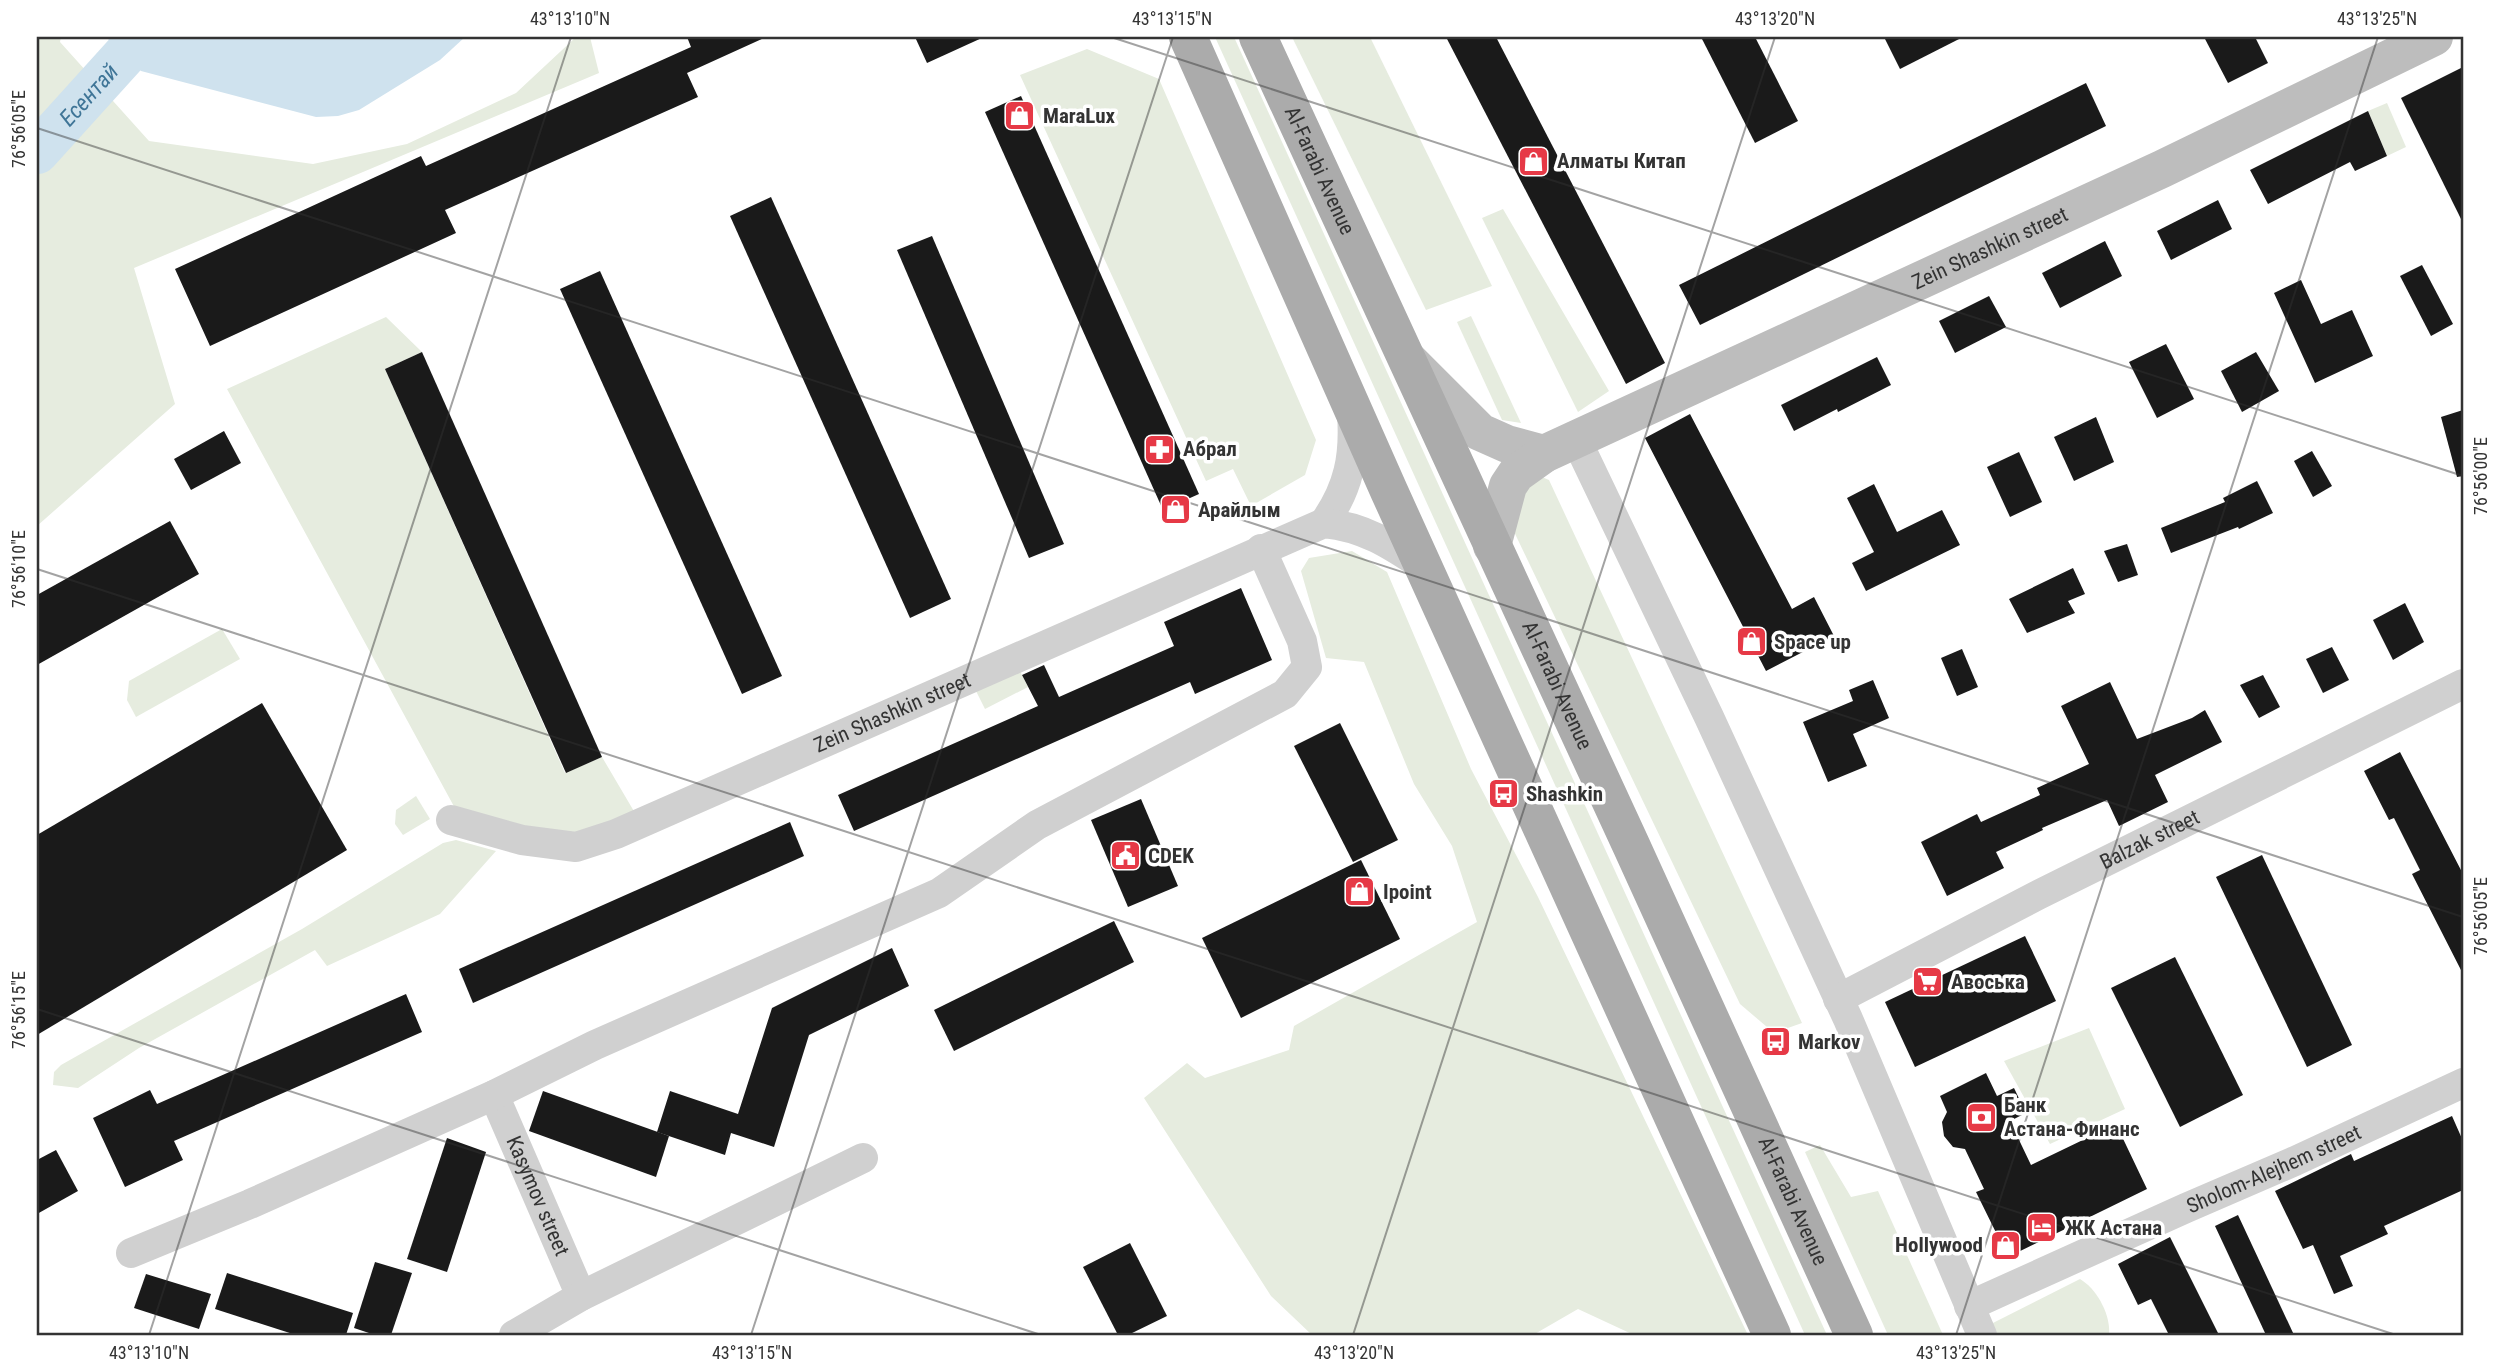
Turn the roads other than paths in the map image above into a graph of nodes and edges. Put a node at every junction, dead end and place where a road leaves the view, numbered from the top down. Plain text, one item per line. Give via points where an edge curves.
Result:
1 (1188, 37) edge
2 (1258, 37) edge
3 (2434, 37) edge
4 (1409, 361) junction
5 (1352, 406) junction
6 (1560, 447) junction
7 (1324, 523) junction
8 (1492, 546) junction
9 (1261, 549) junction
10 (1423, 566) junction
11 (2463, 684) edge
12 (451, 820) dead end
13 (1838, 999) junction
14 (2463, 1083) edge
15 (494, 1095) junction
16 (863, 1158) dead end
17 (131, 1253) dead end
18 (582, 1296) junction
19 (1969, 1306) junction
20 (514, 1335) edge
21 (1772, 1335) edge
22 (1854, 1335) edge
23 (1982, 1335) edge

1 - 5 main road
2 - 4 main road, Al-Farabi Avenue
3 - 6 street, Zein Shashkin street via 2162,169
4 - 6 street via 1480,432 1507,444
4 - 8 main road, Al-Farabi Avenue
5 - 7 street via 1348,475 1338,503
5 - 10 main road
6 - 8 street, Zein Shashkin street via 1517,474 1508,486
6 - 13 street via 1709,717
7 - 9 street, Zein Shashkin street
7 - 10 street via 1373,535
8 - 22 main road, Al-Farabi Avenue
9 - 12 street, Zein Shashkin street via 616,834 576,847 522,840
9 - 15 street via 1302,641 1307,667 1284,694 1037,825 939,893 595,1045
10 - 21 main road
11 - 13 street, Balzak street
13 - 19 street
14 - 19 street, Sholom-Alejhem street
15 - 17 street
15 - 18 street, Kasymov street
16 - 18 street
18 - 20 street
19 - 23 street

